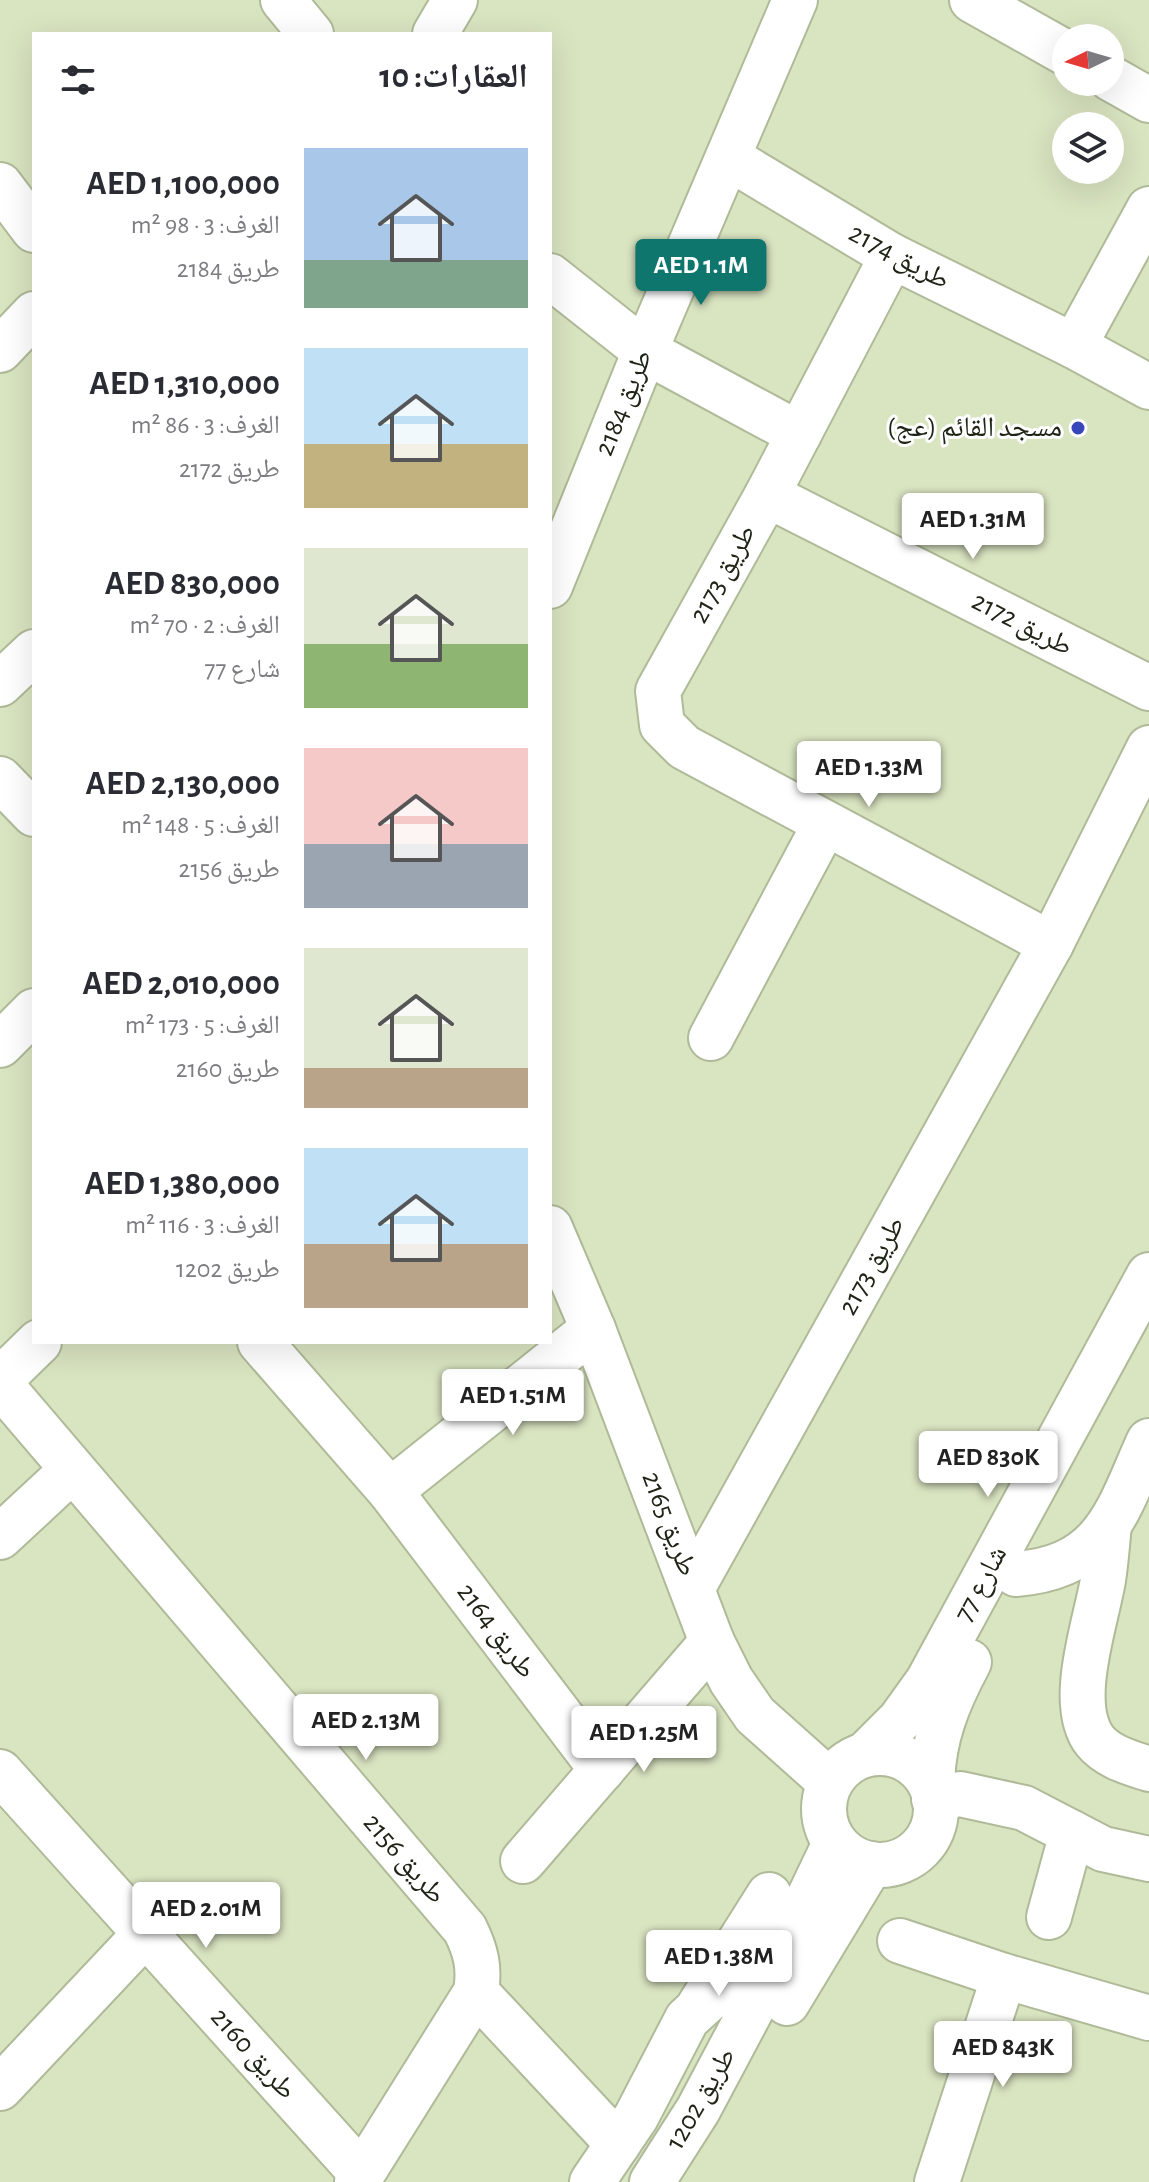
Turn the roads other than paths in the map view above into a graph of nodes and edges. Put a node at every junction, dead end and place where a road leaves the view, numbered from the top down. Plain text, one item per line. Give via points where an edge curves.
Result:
1 (283, 0) edge
2 (455, 0) edge
3 (795, 0) edge
4 (972, 0) edge
5 (309, 32) edge
6 (436, 32) edge
7 (1052, 45) edge
8 (1124, 86) edge
9 (1149, 100) edge
10 (729, 158) junction
11 (0, 185) edge
12 (1149, 209) edge
13 (32, 227) edge
14 (892, 256) junction
15 (552, 278) edge
16 (32, 316) edge
17 (1074, 346) junction
18 (0, 350) edge
19 (645, 351) junction
20 (1149, 387) edge
21 (799, 434) junction
22 (767, 495) junction
23 (552, 581) edge
24 (32, 654) edge
25 (0, 684) edge
26 (1149, 688) edge
27 (1149, 748) edge
28 (0, 779) edge
29 (32, 812) edge
30 (825, 824) junction
31 (1051, 944) junction
32 (32, 1013) edge
33 (711, 1038) dead end
34 (0, 1045) edge
35 (552, 1233) edge
36 (1149, 1275) edge
37 (593, 1329) junction
38 (1149, 1329) edge
39 (37, 1344) edge
40 (262, 1344) edge
41 (0, 1382) edge
42 (1149, 1441) edge
43 (71, 1471) junction
44 (390, 1491) junction
45 (1109, 1525) junction
46 (0, 1537) edge
47 (1016, 1574) junction
48 (693, 1587) junction
49 (712, 1642) junction
50 (866, 1754) junction
51 (1149, 1769) edge
52 (602, 1770) junction
53 (0, 1772) edge
54 (830, 1782) junction
55 (933, 1793) junction
56 (1072, 1833) junction
57 (853, 1854) junction
58 (1149, 1859) edge
59 (523, 1861) dead end
60 (769, 1895) dead end
61 (1049, 1917) dead end
62 (145, 1934) junction
63 (900, 1941) dead end
64 (772, 1971) junction
65 (1004, 1976) junction
66 (476, 1992) junction
67 (698, 2008) junction
68 (1149, 2018) edge
69 (0, 2088) edge
70 (618, 2144) junction
71 (359, 2178) edge
72 (592, 2182) edge
73 (652, 2182) edge
74 (684, 2182) edge
75 (937, 2182) edge

1 - 5 street
2 - 6 street
3 - 10 street, طريق 2184
4 - 7 street
8 - 9 street
10 - 14 street, طريق 2174
10 - 19 street, طريق 2184
11 - 13 street
12 - 17 street
14 - 17 street, طريق 2174
14 - 21 street, طريق 2173
15 - 19 street
16 - 18 street
17 - 20 street, طريق 2174
19 - 21 street
19 - 23 street, طريق 2184
21 - 22 street, طريق 2173
22 - 26 street, طريق 2172
22 - 30 street, طريق 2173 via 658,691 662,725 684,747
24 - 25 street
27 - 31 street, طريق 2173
28 - 29 street
30 - 31 street, طريق 2173
30 - 33 street
31 - 48 street, طريق 2173
32 - 34 street
35 - 37 street, طريق 2165
36 - 50 street, شارع 77 via 928,1681
37 - 44 street
37 - 48 street, طريق 2165
38 - 47 street, شارع 77
39 - 41 street
40 - 44 street, طريق 2164
41 - 43 street, طريق 2156
42 - 45 street
43 - 46 street
43 - 66 street, طريق 2156 via 465,1929 479,1966
44 - 52 street, طريق 2164
45 - 47 street via 1087,1549 1060,1566
45 - 51 street via 1084,1673 1084,1712 1089,1731 1107,1751
47 - 55 street, شارع 77 via 942,1718 932,1764
48 - 49 street, طريق 2165
49 - 52 street
49 - 54 street, طريق 2165 via 755,1715
50 - 54 street via 845,1764
50 - 55 street via 905,1758 921,1771
52 - 59 street
53 - 62 street, طريق 2160
54 - 57 street via 825,1823
55 - 56 street via 1024,1808
55 - 57 street via 935,1820 911,1855 892,1864
56 - 58 street via 1103,1849
56 - 61 street
57 - 64 street, طريق 1202
57 - 74 street, طريق 1202 via 821,1944
60 - 67 street
62 - 69 street
62 - 71 street, طريق 2160
63 - 65 street
64 - 67 street
64 - 73 street, طريق 1202 via 698,2110
65 - 68 street
65 - 75 street
66 - 70 street
66 - 71 street
67 - 70 street
70 - 72 street

